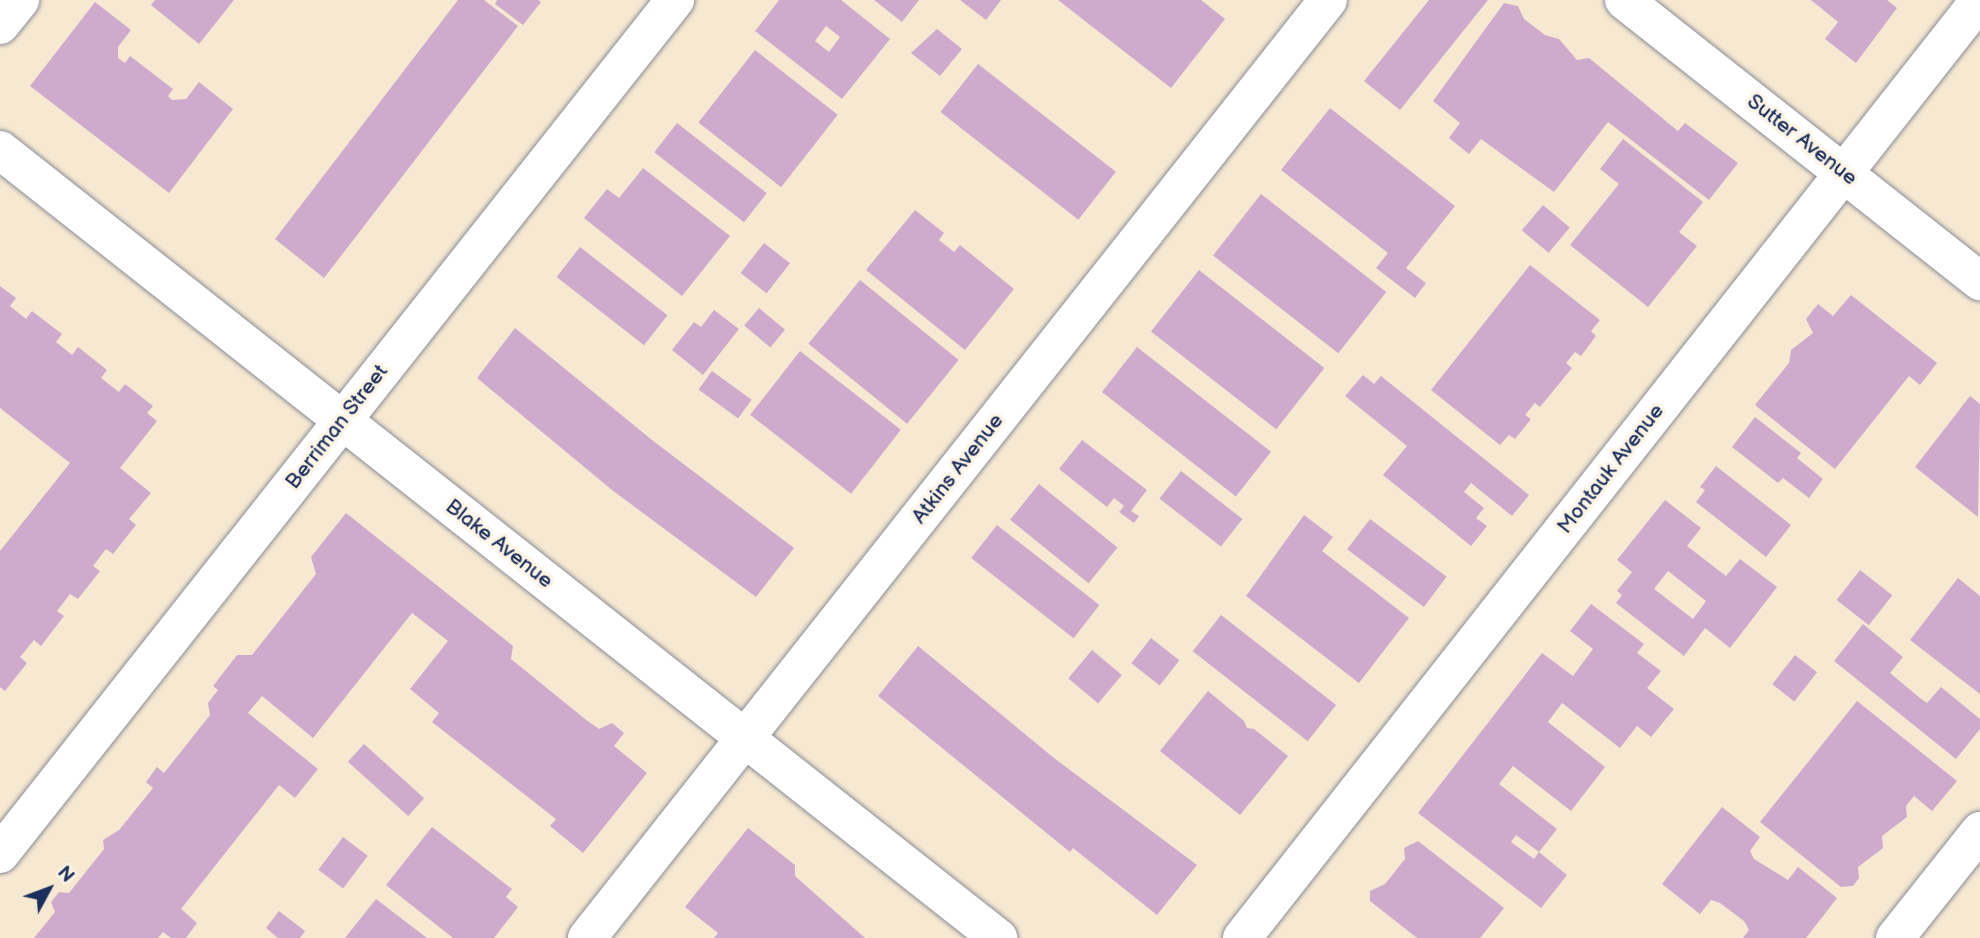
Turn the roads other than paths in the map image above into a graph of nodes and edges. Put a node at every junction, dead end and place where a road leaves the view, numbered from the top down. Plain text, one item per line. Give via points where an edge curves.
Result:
1 (20, 0) edge
2 (674, 0) edge
3 (1328, 0) edge
4 (1624, 0) edge
5 (1980, 0) edge
6 (0, 25) edge
7 (0, 150) edge
8 (1843, 173) junction
9 (1980, 281) edge
10 (343, 420) junction
11 (745, 738) junction
12 (1980, 831) edge
13 (0, 855) edge
14 (587, 938) edge
15 (998, 938) edge
16 (1242, 938) edge
17 (1895, 938) edge

1 - 6 street
2 - 10 street, Berriman Street
3 - 11 street, Atkins Avenue
4 - 8 street, Sutter Avenue
5 - 8 street, Montauk Avenue
7 - 10 street, Blake Avenue
8 - 9 street, Sutter Avenue
8 - 16 street, Montauk Avenue
10 - 11 street, Blake Avenue
10 - 13 street, Berriman Street
11 - 14 street, Atkins Avenue
11 - 15 street, Blake Avenue
12 - 17 street

